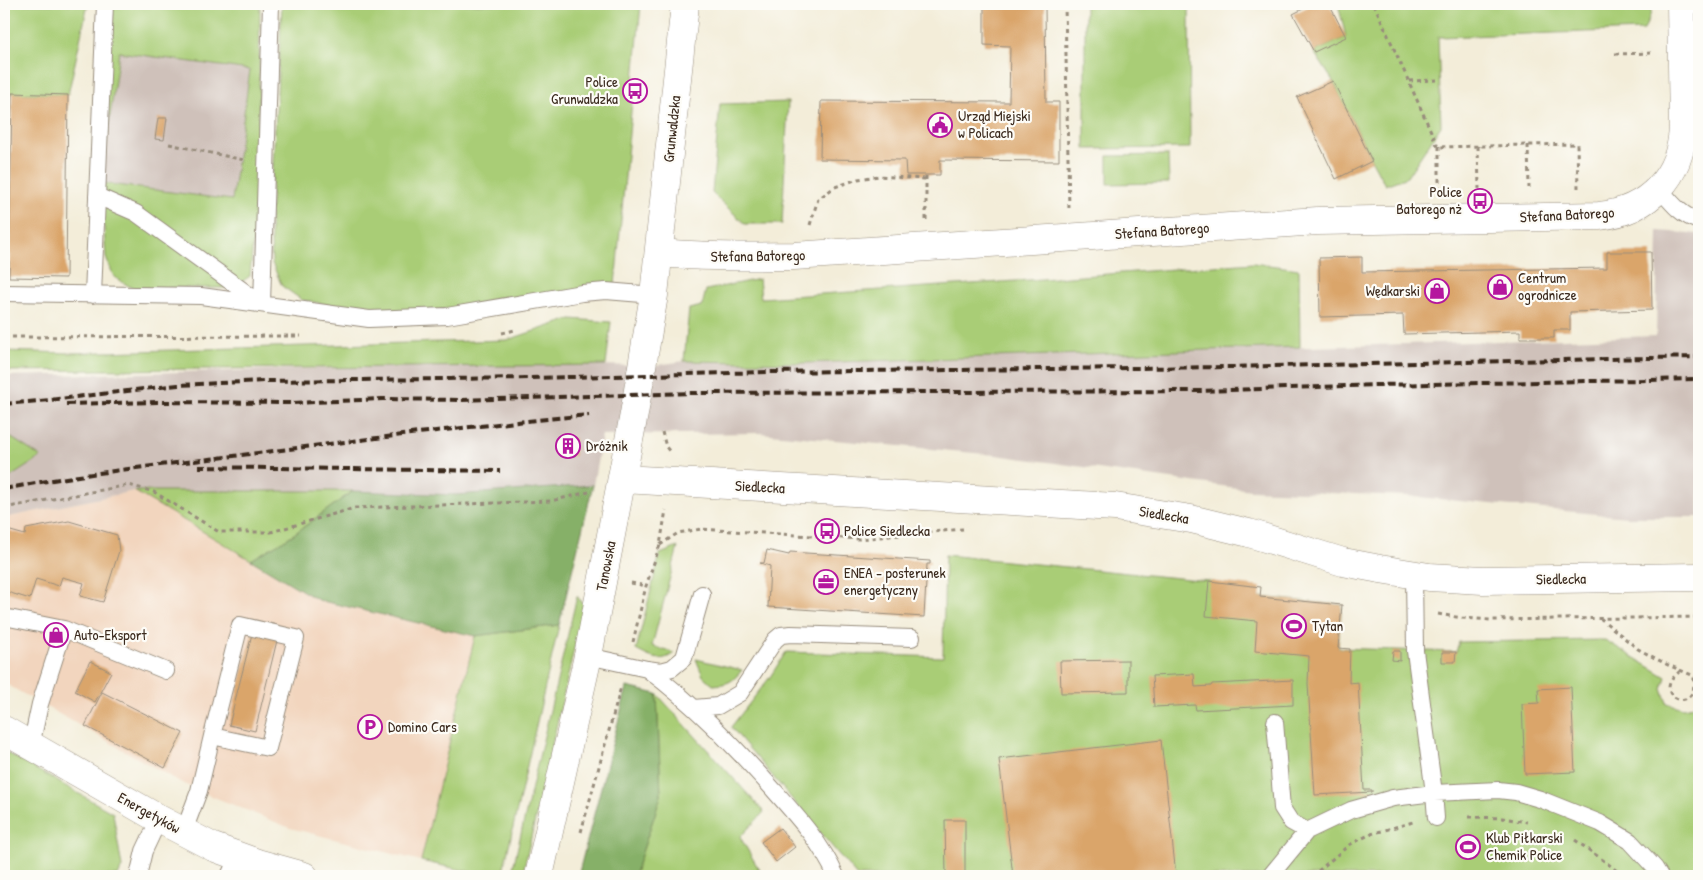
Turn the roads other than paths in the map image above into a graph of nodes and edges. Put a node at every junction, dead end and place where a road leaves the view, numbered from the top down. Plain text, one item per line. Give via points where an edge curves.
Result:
1 (105, 4) edge
2 (270, 4) edge
3 (685, 4) edge
4 (1681, 4) edge
5 (1659, 188) junction
6 (97, 196) junction
7 (1699, 221) edge
8 (659, 253) junction
9 (4, 293) edge
10 (654, 295) junction
11 (93, 296) junction
12 (262, 304) junction
13 (623, 479) junction
14 (1414, 574) junction
15 (1699, 577) edge
16 (702, 594) dead end
17 (4, 617) edge
18 (64, 629) junction
19 (912, 638) dead end
20 (588, 656) junction
21 (647, 669) junction
22 (166, 671) dead end
23 (694, 708) junction
24 (1275, 722) dead end
25 (4, 730) edge
26 (212, 736) junction
27 (30, 746) junction
28 (1434, 793) junction
29 (1436, 818) road end
30 (159, 819) junction
31 (1307, 831) junction
32 (184, 832) junction
33 (234, 866) edge
34 (138, 876) edge
35 (304, 876) edge
36 (539, 876) edge
37 (836, 876) edge
38 (1270, 876) edge
39 (1660, 876) edge

1 - 6 lane
2 - 12 lane
3 - 8 street, Grunwaldzka
4 - 5 street, Stefana Batorego via 1682,139 1677,160
5 - 7 lane via 1680,211
5 - 8 street, Stefana Batorego via 1631,208 1599,216 1318,221 740,258
6 - 11 lane
6 - 12 lane via 136,213
8 - 10 street, Tanowska
9 - 11 lane
10 - 12 lane via 606,291 582,293 447,316 408,318 359,318
10 - 13 street, Tanowska
11 - 12 lane via 201,296
13 - 14 street, Siedlecka via 1115,507 1191,518 1343,562
13 - 20 street, Tanowska
14 - 15 street, Siedlecka via 1484,580
14 - 28 lane via 1415,651
16 - 21 lane via 684,658 672,668 661,671
17 - 18 lane
18 - 22 lane
18 - 27 lane
19 - 23 lane via 782,635 768,650 740,693 718,706
20 - 21 lane
20 - 36 street, Tanowska
21 - 23 lane
23 - 37 lane via 800,820
24 - 31 lane via 1282,808 1291,822
25 - 27 street, Energetyków
26 - 26 lane via 240,625 296,638 268,748
26 - 32 lane via 199,791
27 - 30 street, Energetyków
28 - 29 lane
28 - 31 lane via 1393,798 1351,810
28 - 39 lane via 1498,790 1540,799 1600,823 1630,841
30 - 32 street, Energetyków
30 - 34 lane via 144,851
31 - 38 lane
32 - 33 street, Energetyków via 213,847
33 - 35 street, Energetyków via 257,863

